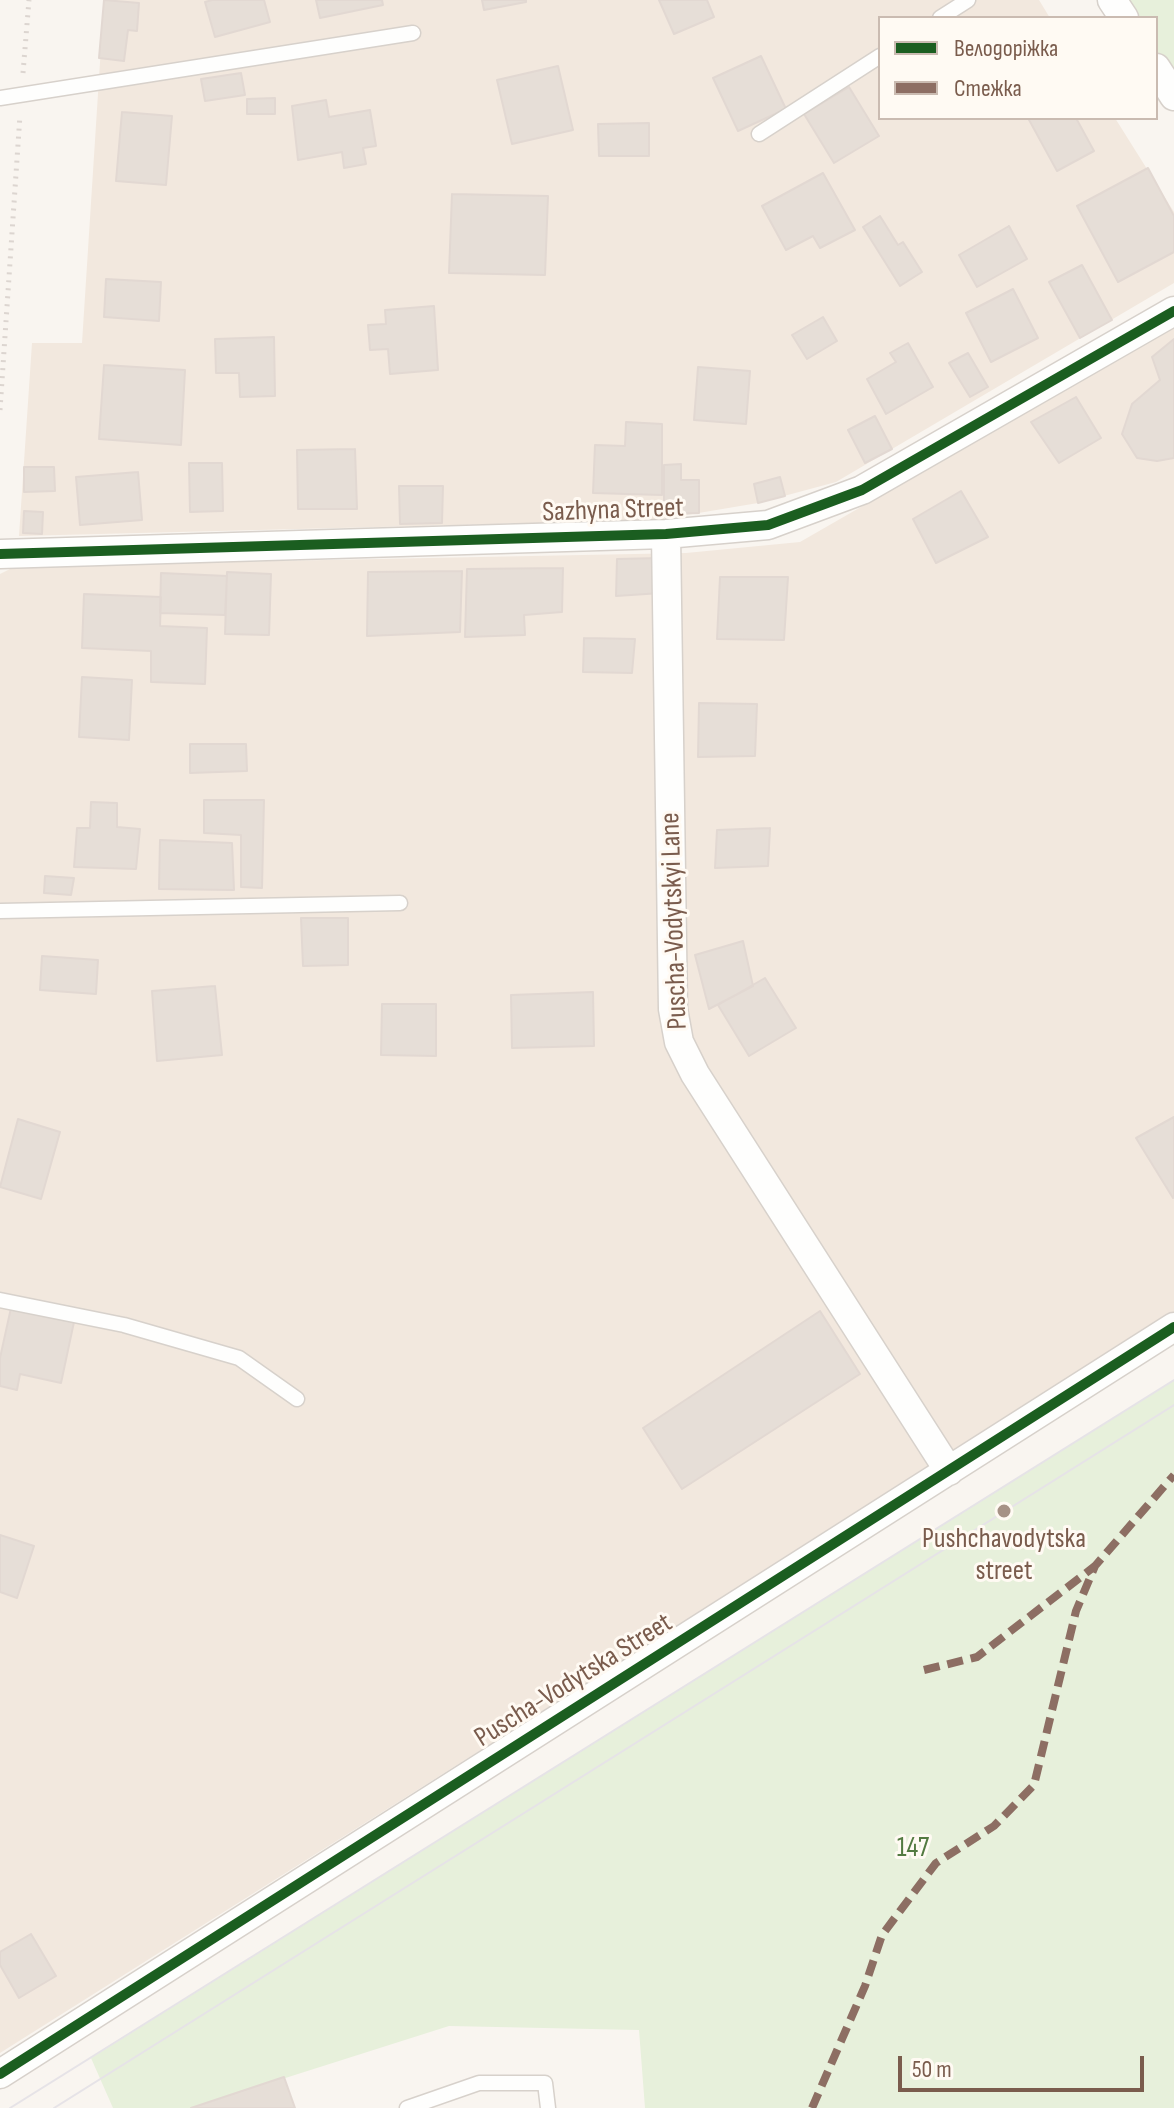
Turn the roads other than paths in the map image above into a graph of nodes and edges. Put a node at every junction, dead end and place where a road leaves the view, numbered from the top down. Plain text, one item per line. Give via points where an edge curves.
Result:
1 (968, 0) edge
2 (943, 16) edge
3 (413, 33) dead end
4 (878, 57) edge
5 (1158, 71) edge
6 (1174, 96) edge
7 (0, 98) edge
8 (759, 134) dead end
9 (1174, 311) edge
10 (666, 534) junction
11 (0, 554) edge
12 (400, 903) dead end
13 (0, 911) edge
14 (0, 1300) edge
15 (1174, 1327) edge
16 (297, 1399) dead end
17 (949, 1471) junction
18 (0, 2074) edge
19 (407, 2108) edge
20 (548, 2108) edge

1 - 2 lane
3 - 7 lane
4 - 8 lane
5 - 6 street
9 - 10 street, Sazhyna Street via 862,490 768,525
10 - 11 street, Sazhyna Street
10 - 17 street, Puscha-Vodytskyi Lane via 673,1009 679,1042
12 - 13 lane
14 - 16 lane via 124,1325 239,1358
15 - 17 street, Puscha-Vodytska Street
17 - 18 street, Puscha-Vodytska Street
19 - 20 lane via 479,2083 545,2083

